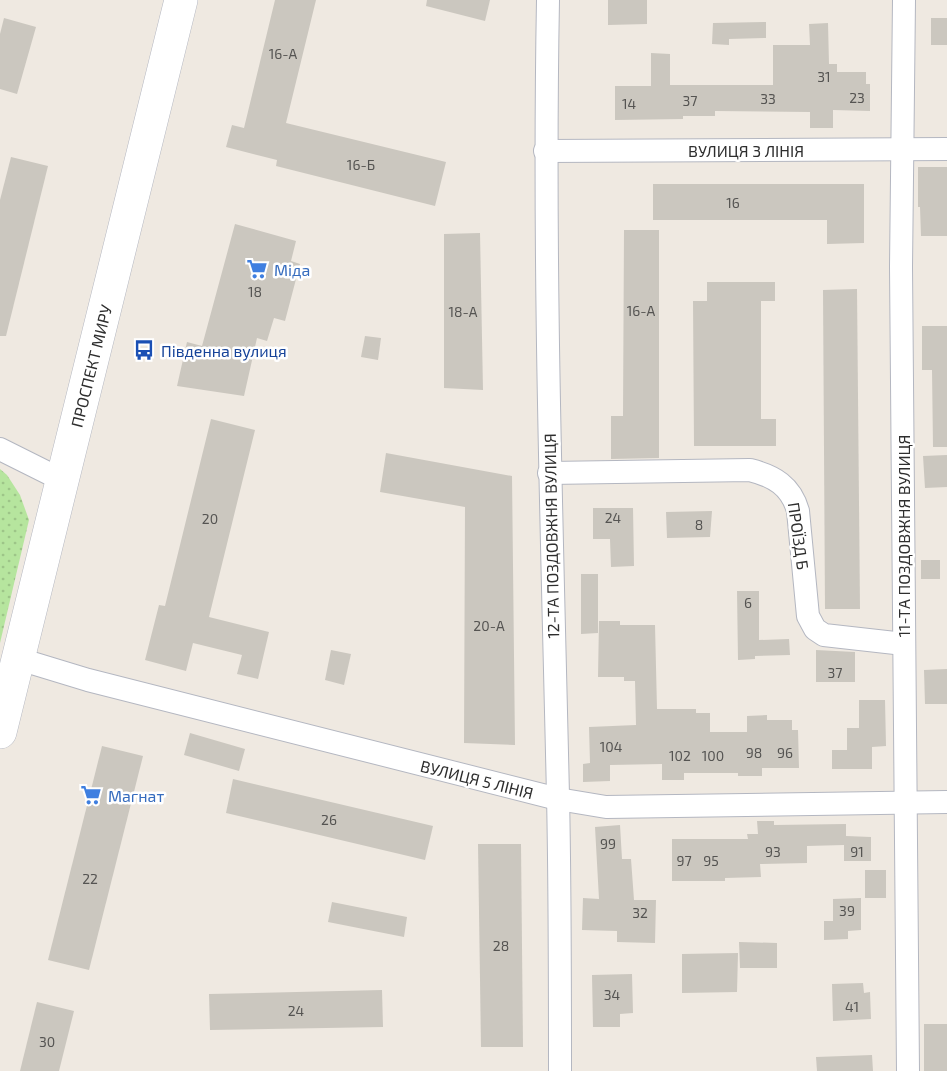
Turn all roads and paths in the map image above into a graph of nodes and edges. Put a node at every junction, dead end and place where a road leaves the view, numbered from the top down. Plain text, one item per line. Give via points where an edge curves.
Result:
1 (181, 0) edge
2 (548, 0) edge
3 (904, 0) edge
4 (947, 149) edge
5 (903, 150) junction
6 (545, 151) junction
7 (0, 449) edge
8 (549, 473) junction
9 (62, 480) junction
10 (903, 644) junction
11 (19, 659) junction
12 (0, 732) edge
13 (558, 799) junction
14 (906, 802) junction
15 (947, 802) edge
16 (560, 1071) edge
17 (908, 1071) edge

1 - 9 main road, ПРОСПЕКТ МИРУ
2 - 6 street, 12-ТА ПОЗДОВЖНЯ ВУЛИЦЯ
3 - 5 street, 11-ТА ПОЗДОВЖНЯ ВУЛИЦЯ
4 - 5 street, ВУЛИЦЯ 3 ЛІНІЯ
5 - 6 street, ВУЛИЦЯ 3 ЛІНІЯ
5 - 10 street, 11-ТА ПОЗДОВЖНЯ ВУЛИЦЯ
6 - 8 street, 12-ТА ПОЗДОВЖНЯ ВУЛИЦЯ
7 - 9 street
8 - 10 street, ПРОЇЗД Б via 750,470 770,475 794,497 808,616 815,629 824,635
8 - 13 street, 12-ТА ПОЗДОВЖНЯ ВУЛИЦЯ
9 - 11 main road, ПРОСПЕКТ МИРУ
10 - 14 street, 11-ТА ПОЗДОВЖНЯ ВУЛИЦЯ
11 - 12 main road, ПРОСПЕКТ МИРУ
11 - 13 street, ВУЛИЦЯ 5 ЛІНІЯ
13 - 14 street, ВУЛИЦЯ 5 ЛІНІЯ via 606,807
13 - 16 street, 12-ТА ПОЗДОВЖНЯ ВУЛИЦЯ
14 - 15 street, ВУЛИЦЯ 5 ЛІНІЯ
14 - 17 street, 11-ТА ПОЗДОВЖНЯ ВУЛИЦЯ

